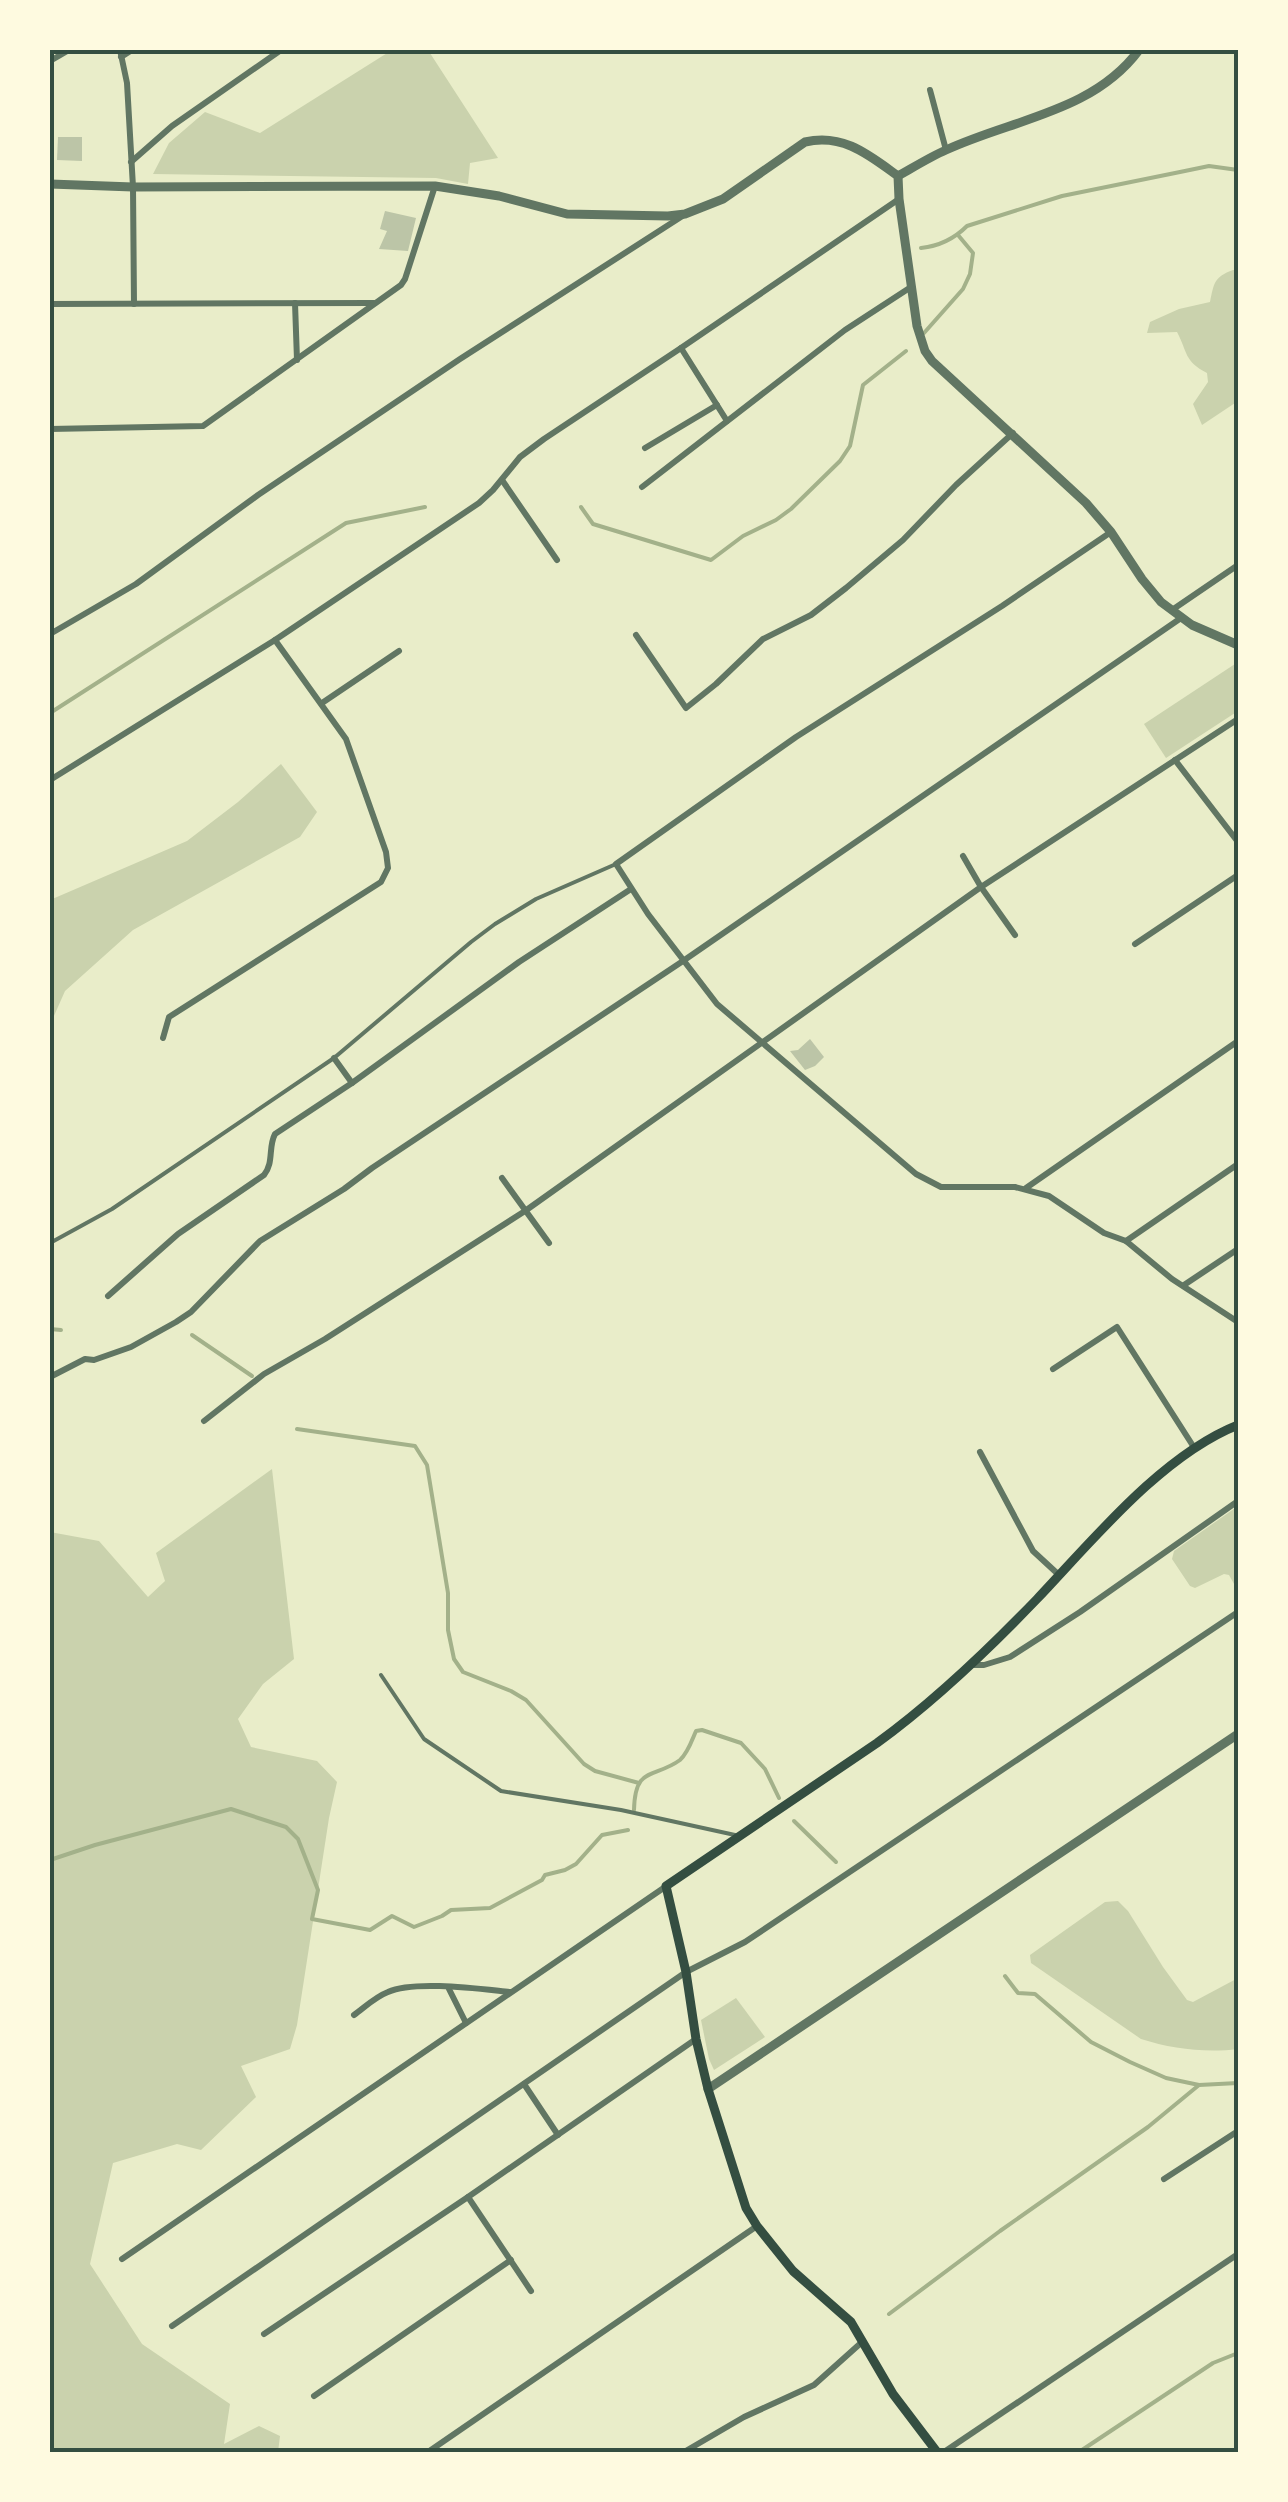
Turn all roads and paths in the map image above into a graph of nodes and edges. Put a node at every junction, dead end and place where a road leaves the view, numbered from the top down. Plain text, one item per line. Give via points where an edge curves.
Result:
1 (69, 50) edge
2 (132, 50) edge
3 (281, 50) edge
4 (1139, 50) edge
5 (121, 54) edge
6 (50, 61) edge
7 (930, 90) dead end
8 (946, 150) junction
9 (131, 162) junction
10 (898, 176) junction
11 (50, 184) edge
12 (435, 186) junction
13 (133, 188) junction
14 (899, 198) junction
15 (685, 214) junction
16 (912, 287) junction
17 (295, 303) junction
18 (50, 304) edge
19 (134, 304) junction
20 (376, 304) junction
21 (682, 348) junction
22 (296, 360) junction
23 (717, 405) junction
24 (727, 420) junction
25 (50, 429) edge
26 (1013, 433) junction
27 (645, 448) dead end
28 (502, 480) junction
29 (642, 487) dead end
30 (1111, 532) junction
31 (557, 560) dead end
32 (1238, 565) edge
33 (1171, 611) junction
34 (1181, 618) junction
35 (50, 634) edge
36 (636, 636) dead end
37 (275, 640) junction
38 (1238, 645) edge
39 (399, 651) dead end
40 (322, 703) junction
41 (1238, 719) edge
42 (1175, 760) junction
43 (50, 780) edge
44 (1238, 842) edge
45 (963, 856) dead end
46 (616, 864) junction
47 (1238, 875) edge
48 (981, 886) junction
49 (631, 889) junction
50 (1015, 935) dead end
51 (1135, 944) dead end
52 (682, 961) junction
53 (163, 1038) dead end
54 (762, 1041) junction
55 (1238, 1041) edge
56 (334, 1058) junction
57 (352, 1083) junction
58 (1238, 1164) edge
59 (502, 1178) dead end
60 (1025, 1188) junction
61 (524, 1211) junction
62 (1126, 1241) junction
63 (549, 1243) dead end
64 (50, 1244) edge
65 (1238, 1250) edge
66 (1184, 1285) junction
67 (108, 1296) dead end
68 (1238, 1322) edge
69 (1053, 1370) dead end
70 (50, 1377) edge
71 (204, 1421) dead end
72 (1238, 1426) edge
73 (1195, 1449) junction
74 (980, 1452) dead end
75 (1238, 1500) edge
76 (1059, 1576) junction
77 (1238, 1612) edge
78 (970, 1665) junction
79 (381, 1675) dead end
80 (1238, 1734) edge
81 (740, 1836) junction
82 (666, 1886) junction
83 (686, 1972) junction
84 (448, 1988) junction
85 (512, 1992) junction
86 (354, 2016) dead end
87 (466, 2023) junction
88 (696, 2040) junction
89 (524, 2084) junction
90 (708, 2090) junction
91 (1238, 2131) edge
92 (558, 2135) junction
93 (1164, 2178) dead end
94 (468, 2197) junction
95 (757, 2226) junction
96 (1238, 2254) edge
97 (122, 2259) dead end
98 (510, 2260) junction
99 (531, 2291) dead end
100 (172, 2326) dead end
101 (264, 2334) dead end
102 (863, 2341) junction
103 (314, 2396) dead end
104 (688, 2451) edge
105 (428, 2452) edge
106 (941, 2452) edge

1 - 6 street
2 - 5 street
3 - 9 street
4 - 8 street via 1082,99
5 - 9 street
7 - 8 street
8 - 10 street
9 - 13 street
10 - 14 street
10 - 15 street via 854,146 820,138
11 - 13 street
12 - 13 street
12 - 15 street via 567,214
12 - 20 street via 405,279
13 - 19 street
14 - 16 street
14 - 21 street
15 - 35 street via 273,484 136,584
16 - 24 street
16 - 26 street via 924,350
17 - 19 street
17 - 20 street
17 - 22 street
18 - 19 street
20 - 22 street
21 - 23 street
21 - 28 street via 544,439
22 - 25 street via 203,426
23 - 24 street
23 - 27 street
24 - 29 street
26 - 30 street
26 - 36 street via 846,588 762,639 686,708
28 - 31 street
28 - 37 street via 479,503
30 - 33 street
30 - 46 street
32 - 33 street
33 - 34 street
34 - 38 street
34 - 52 street
37 - 40 street
37 - 43 street
39 - 40 street
40 - 53 street via 362,781 388,860 386,876 169,1017
41 - 42 street
42 - 44 street
42 - 48 street
45 - 48 street
46 - 49 street
46 - 56 lane via 496,924
47 - 51 street
48 - 50 street
48 - 54 street
49 - 52 street
49 - 57 street
52 - 54 street via 724,1011
52 - 70 street via 260,1241 176,1322 132,1347
54 - 60 street via 925,1180 952,1188
54 - 61 street
55 - 60 street
56 - 57 street
56 - 64 lane
57 - 67 street via 275,1134 264,1175 171,1239
58 - 62 street
59 - 61 street
60 - 62 street
61 - 63 street
61 - 71 street via 264,1374
62 - 66 street
65 - 66 street
66 - 68 street
69 - 73 street via 1118,1327
72 - 73 main road
73 - 76 main road via 1124,1507
74 - 76 street via 1033,1551
75 - 78 street via 1010,1658
76 - 78 main road
77 - 83 street via 745,1942
78 - 81 main road via 893,1732
79 - 81 lane via 424,1738 501,1791
80 - 90 street
81 - 82 main road
82 - 83 main road
82 - 85 street
83 - 88 main road
83 - 89 street
84 - 85 street
84 - 86 street via 386,1992
84 - 87 street
85 - 87 street
87 - 97 street
88 - 90 main road
88 - 92 street
89 - 92 street
89 - 100 street
90 - 95 main road
91 - 93 street
92 - 94 street
94 - 98 street
94 - 101 street
95 - 102 main road
95 - 105 street
96 - 106 street
98 - 99 street
98 - 103 street
102 - 104 street via 814,2384
102 - 106 main road via 893,2394

